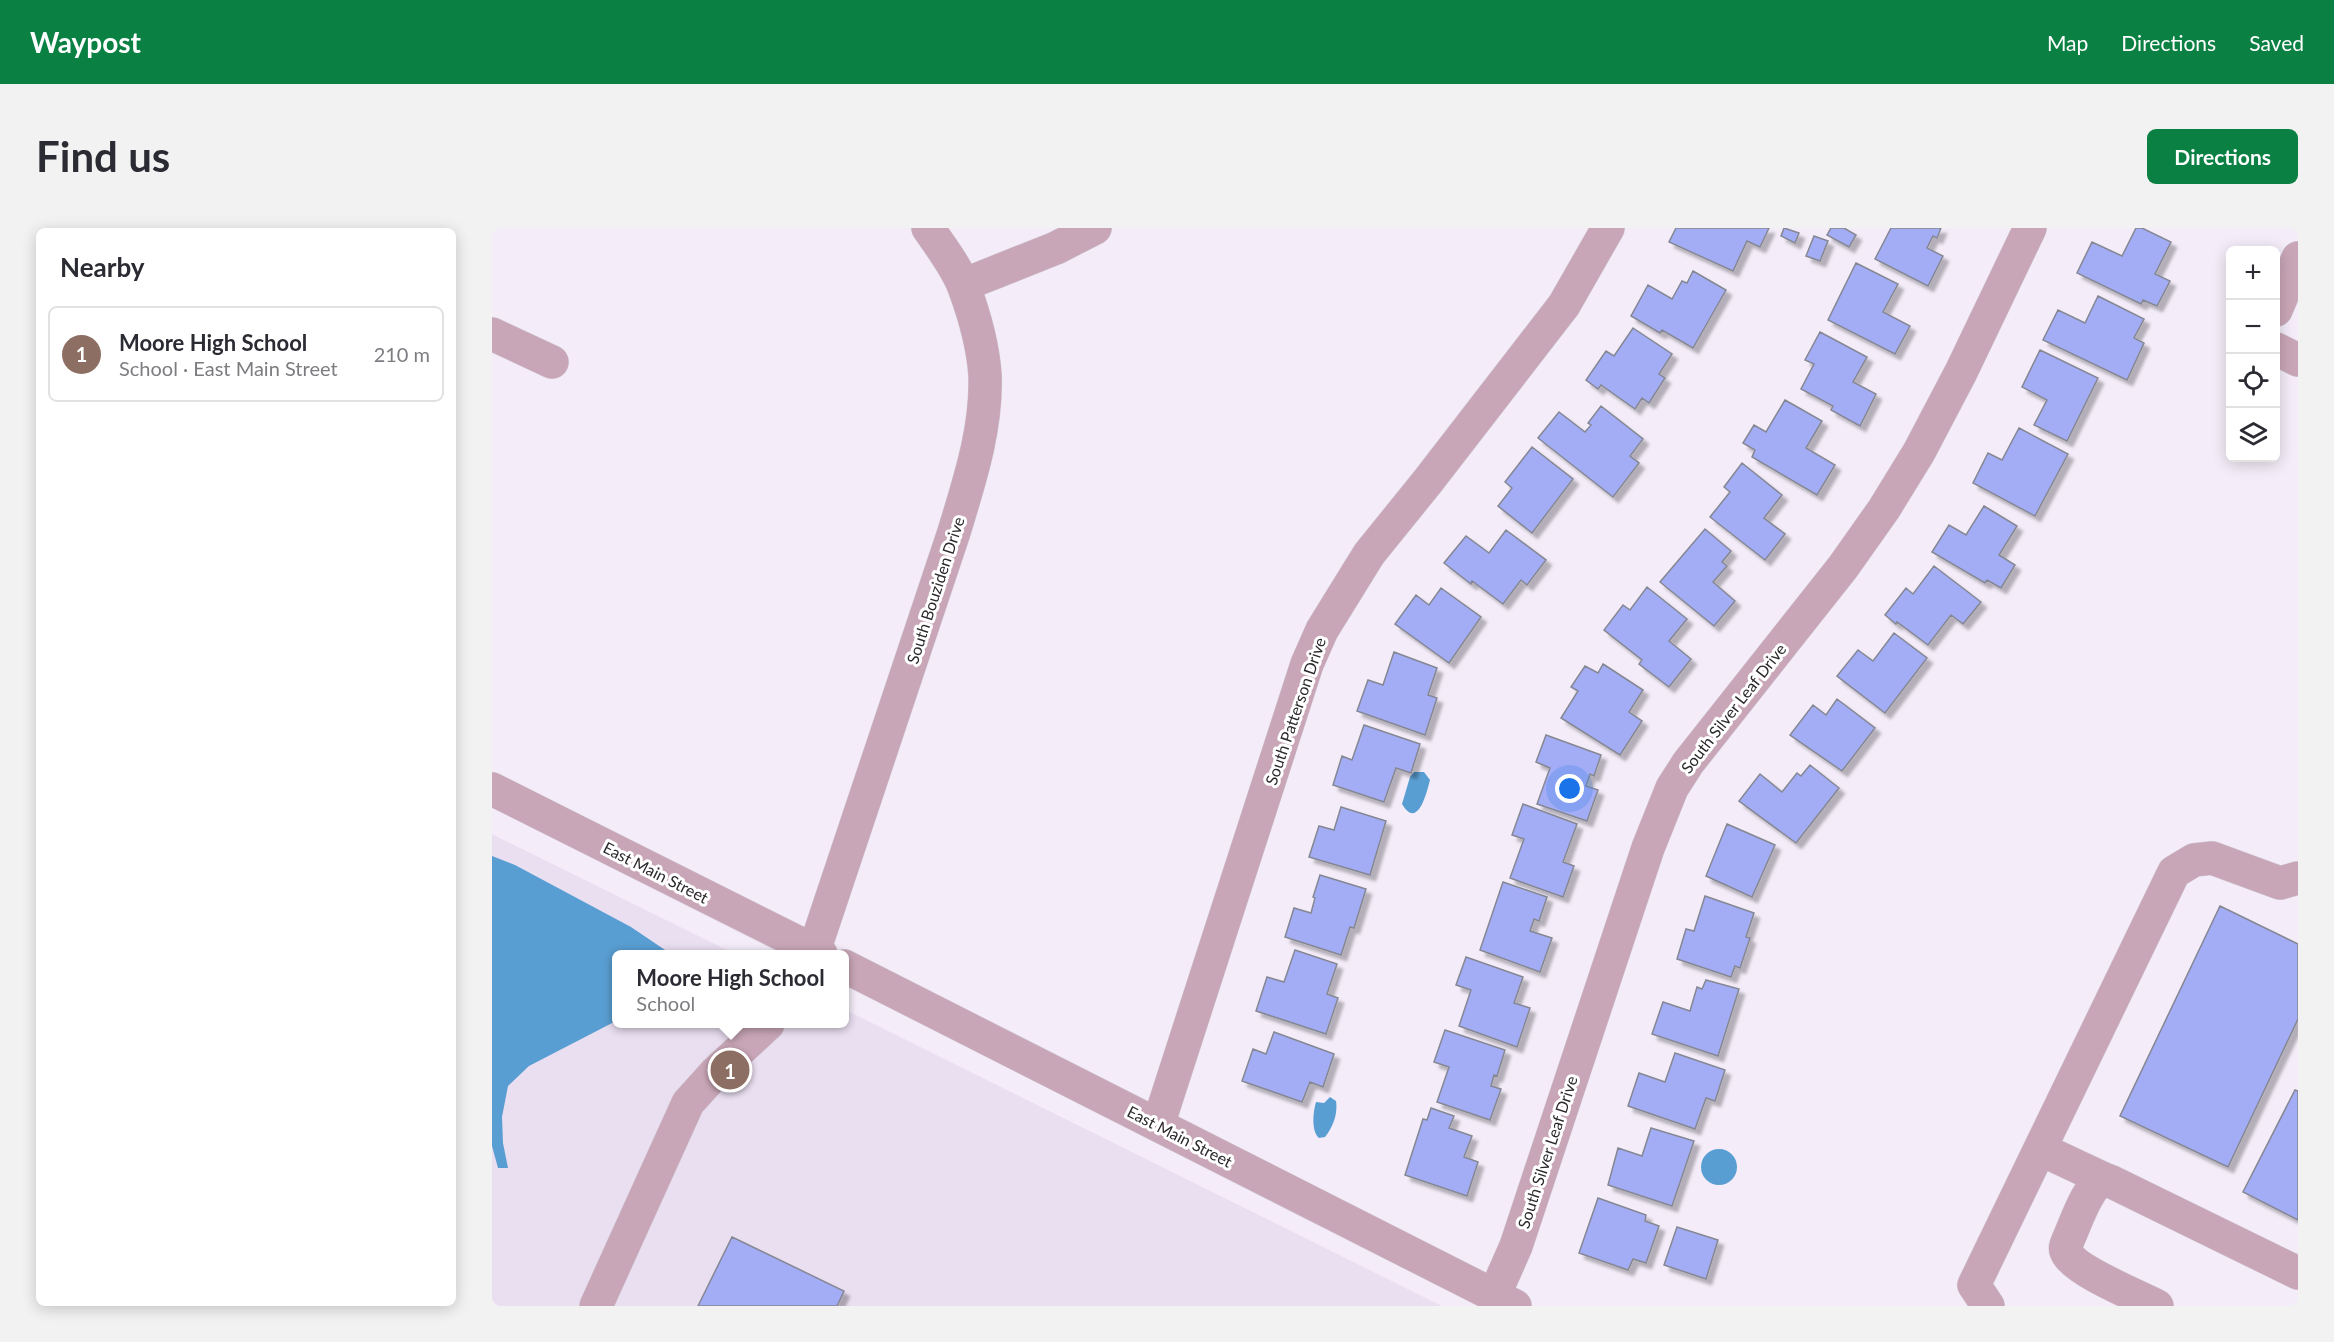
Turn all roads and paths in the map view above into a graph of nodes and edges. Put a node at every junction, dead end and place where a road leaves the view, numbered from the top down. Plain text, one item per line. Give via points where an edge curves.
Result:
1 (928, 228) edge
2 (1095, 228) edge
3 (1608, 228) edge
4 (2030, 228) edge
5 (2298, 258) edge
6 (963, 285) junction
7 (2280, 301) edge
8 (492, 334) edge
9 (2280, 351) edge
10 (2298, 360) edge
11 (552, 362) dead end
12 (492, 789) edge
13 (2298, 879) edge
14 (812, 950) edge
15 (819, 950) edge
16 (849, 969) edge
17 (763, 1028) edge
18 (1158, 1125) junction
19 (2040, 1149) junction
20 (2104, 1179) junction
21 (2298, 1273) edge
22 (1505, 1301) edge
23 (596, 1306) edge
24 (1988, 1306) edge
25 (2157, 1306) edge

1 - 6 street, South Bouziden Drive
2 - 6 street
3 - 18 street, South Patterson Drive via 1564,305 1369,554 1322,630
4 - 22 street, South Silver Leaf Drive via 1956,382 1884,508 1672,788 1516,1246
5 - 7 street
6 - 15 street, South Bouziden Drive via 978,332 985,376 974,464
8 - 11 street
9 - 10 street
12 - 14 street, East Main Street
13 - 19 street via 2280,883 2212,858 2194,860 2174,872
16 - 18 street, East Main Street
17 - 23 street via 688,1103
18 - 22 street, East Main Street
19 - 20 street
19 - 24 street via 1974,1285
20 - 21 street
20 - 25 street via 2091,1189 2065,1248 2067,1254 2079,1267

